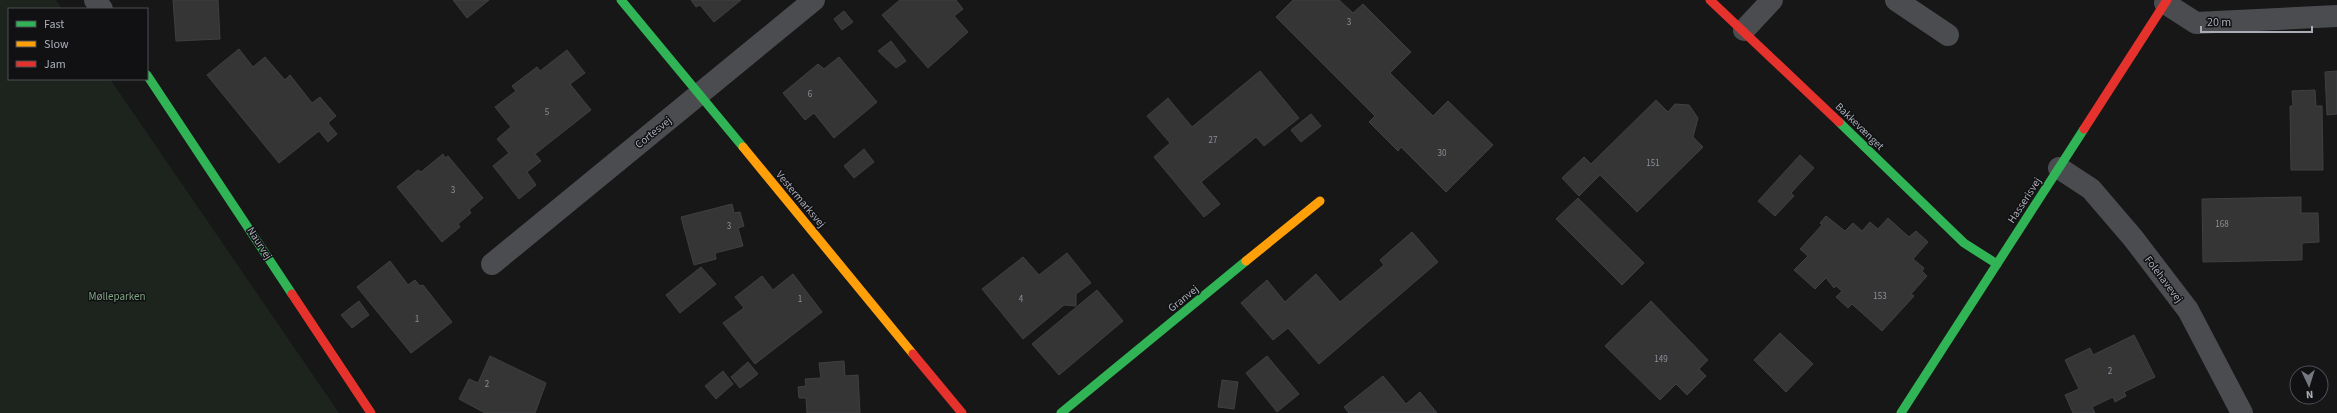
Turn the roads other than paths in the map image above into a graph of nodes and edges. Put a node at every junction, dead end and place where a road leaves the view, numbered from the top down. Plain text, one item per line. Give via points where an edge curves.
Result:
1 (95, 0) edge
2 (621, 0) edge
3 (814, 0) edge
4 (1710, 0) edge
5 (1772, 0) edge
6 (1896, 0) edge
7 (2166, 1) edge
8 (101, 8) edge
9 (2337, 16) edge
10 (1744, 30) junction
11 (1948, 35) dead end
12 (148, 77) edge
13 (699, 94) junction
14 (2059, 168) junction
15 (1320, 201) dead end
16 (492, 264) dead end
17 (1997, 264) junction
18 (371, 413) edge
19 (962, 413) edge
20 (1061, 413) edge
21 (1901, 413) edge
22 (2242, 413) edge

1 - 8 street
2 - 13 street, Vestermarksvej
3 - 13 street, Cortesvej
4 - 10 street, Bakkevænget
5 - 10 street
6 - 11 street
7 - 9 street via 2196,23
7 - 14 street, Hasserisvej
10 - 17 street, Bakkevænget via 1964,243
12 - 18 street, Naurvej
13 - 16 street, Cortesvej
13 - 19 street, Vestermarksvej
14 - 17 street, Hasserisvej
14 - 22 street, Folehavevej via 2091,189 2133,238 2188,310
15 - 20 street, Granvej
17 - 21 street, Hasserisvej

